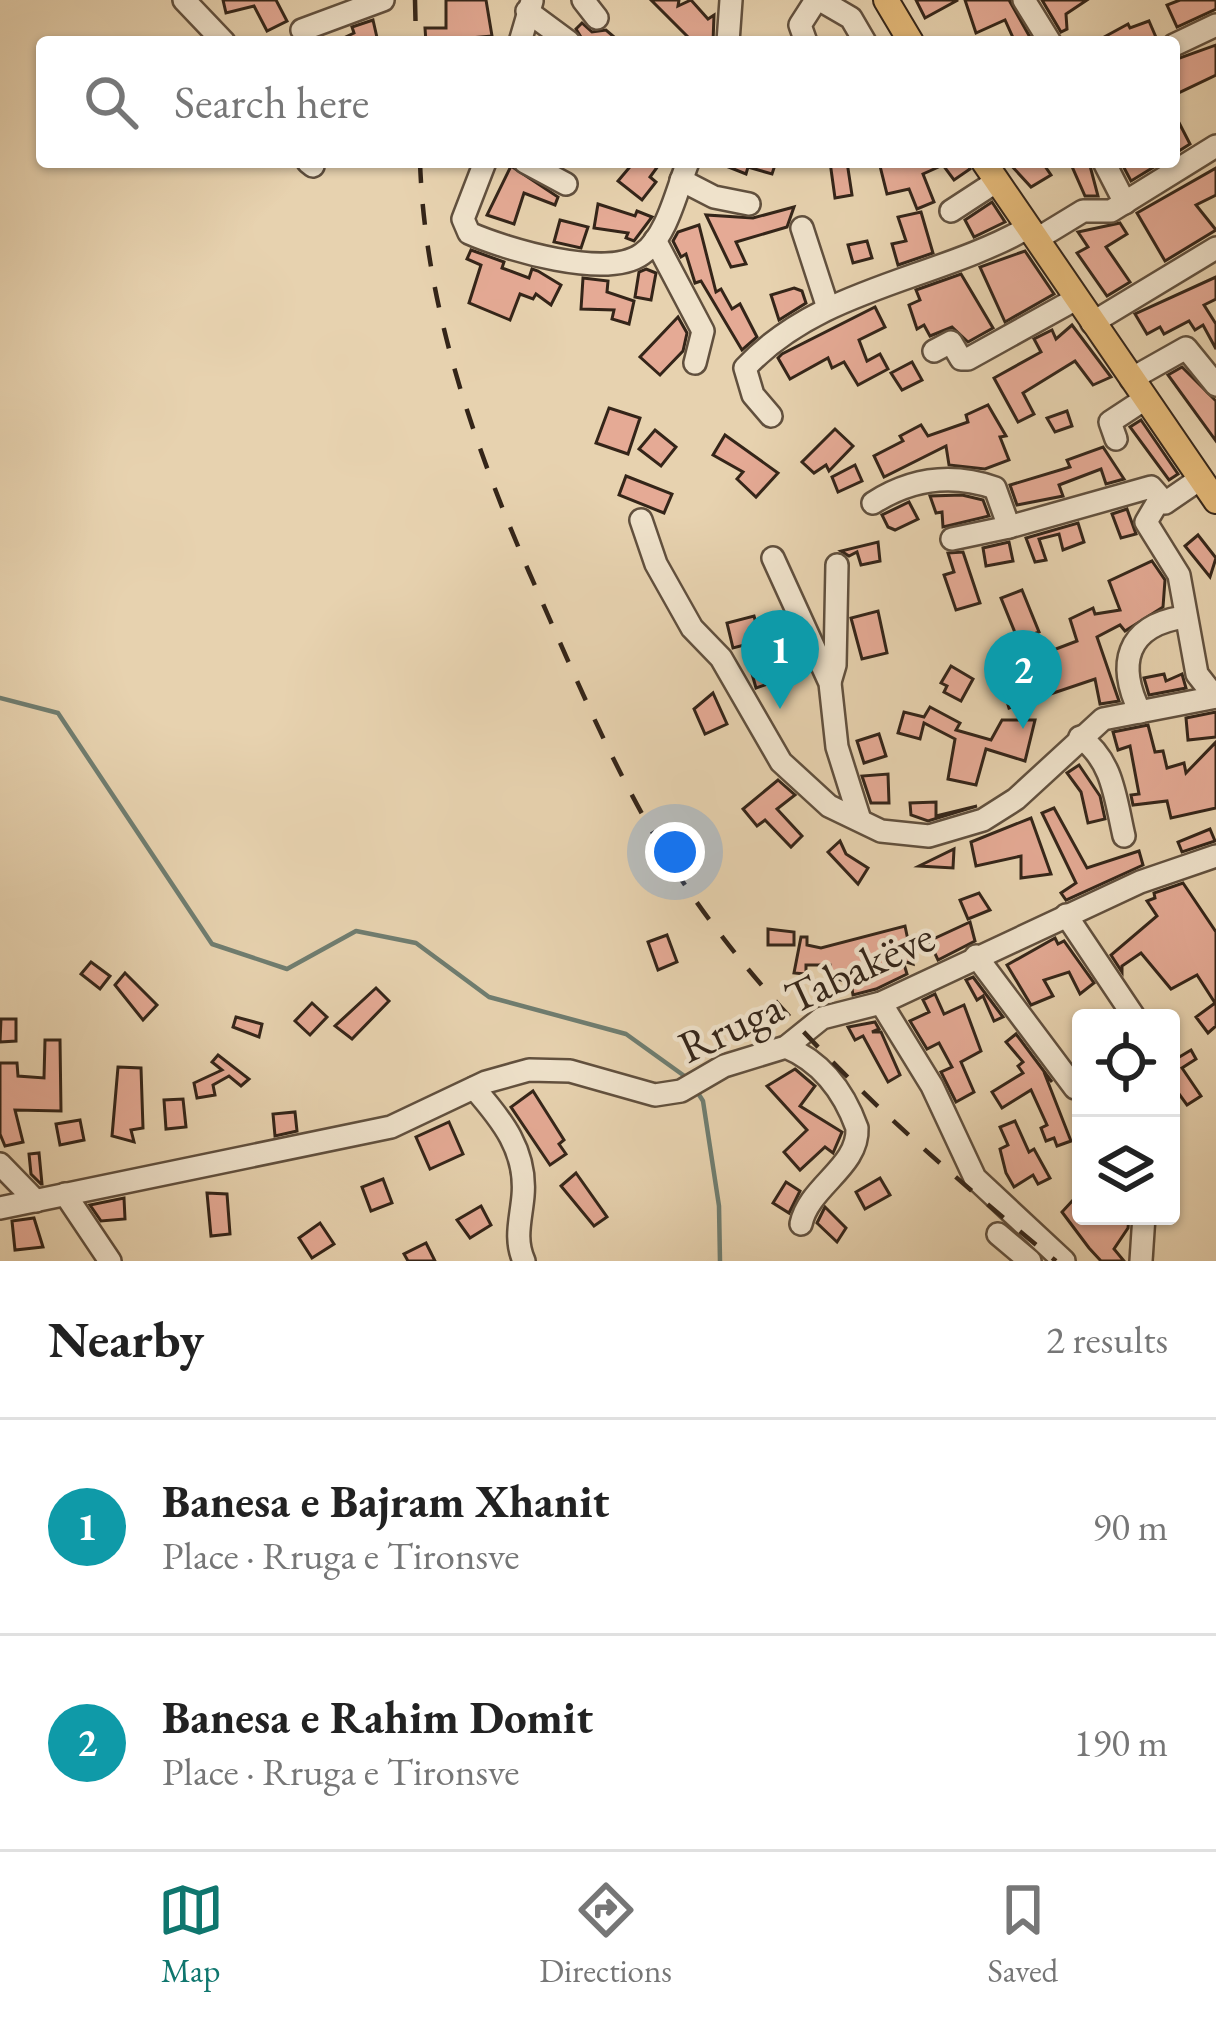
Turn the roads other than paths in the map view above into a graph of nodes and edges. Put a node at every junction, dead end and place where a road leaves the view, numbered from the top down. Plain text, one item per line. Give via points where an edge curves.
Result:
1 (184, 0) edge
2 (382, 0) edge
3 (731, 0) edge
4 (818, 0) edge
5 (886, 0) edge
6 (1024, 0) edge
7 (530, 5) edge
8 (1216, 25) edge
9 (302, 30) dead end
10 (218, 36) edge
11 (523, 36) edge
12 (563, 36) edge
13 (728, 36) edge
14 (804, 36) edge
15 (861, 36) edge
16 (907, 36) edge
17 (1046, 36) edge
18 (1180, 42) edge
19 (1216, 146) edge
20 (483, 168) edge
21 (536, 168) edge
22 (1107, 168) edge
23 (684, 171) edge
24 (990, 172) edge
25 (566, 184) dead end
26 (1125, 203) junction
27 (749, 204) dead end
28 (951, 211) dead end
29 (802, 228) dead end
30 (1033, 233) junction
31 (655, 241) junction
32 (1216, 248) edge
33 (1076, 299) junction
34 (828, 308) junction
35 (1092, 323) junction
36 (934, 351) dead end
37 (695, 363) dead end
38 (1216, 386) edge
39 (1138, 389) junction
40 (771, 416) dead end
41 (1116, 439) dead end
42 (1200, 478) junction
43 (1159, 500) junction
44 (1216, 501) edge
45 (873, 503) dead end
46 (640, 520) dead end
47 (1010, 527) junction
48 (952, 539) dead end
49 (773, 558) dead end
50 (837, 565) dead end
51 (1184, 617) junction
52 (830, 683) junction
53 (1215, 697) edge
54 (1141, 712) junction
55 (1080, 736) junction
56 (860, 820) junction
57 (1124, 836) dead end
58 (1216, 856) edge
59 (1066, 915) junction
60 (976, 956) junction
61 (880, 1004) junction
62 (1130, 1009) edge
63 (786, 1047) junction
64 (1072, 1083) edge
65 (474, 1088) junction
66 (0, 1164) edge
67 (65, 1194) junction
68 (36, 1201) junction
69 (0, 1208) edge
70 (801, 1224) dead end
71 (1143, 1225) edge
72 (998, 1234) dead end
73 (110, 1261) edge
74 (524, 1261) edge
75 (1030, 1261) edge
76 (1064, 1261) edge
77 (1141, 1261) edge

1 - 10 street
2 - 9 street
3 - 13 street
4 - 14 street via 800,25
4 - 15 street via 850,18
5 - 16 main road
6 - 17 street
7 - 11 street
7 - 12 street
8 - 18 street
19 - 26 street
20 - 31 street via 463,219 469,233 582,262 638,258
21 - 25 street
22 - 26 street
23 - 27 street via 714,197
23 - 31 street
24 - 28 street
24 - 30 main road
26 - 30 street
29 - 34 street
30 - 33 main road
30 - 34 street
31 - 37 street via 703,331
32 - 35 street
33 - 35 main road
33 - 36 street via 968,359 951,342
34 - 40 street via 745,368
35 - 39 main road
38 - 39 street via 1186,348
39 - 41 street via 1110,422
39 - 42 main road
42 - 43 street via 1169,502
42 - 44 main road
43 - 47 street via 1151,487
43 - 51 street via 1146,522 1179,575
45 - 47 street via 944,477 969,479 995,488
46 - 56 street via 692,628 721,658 781,762 815,796
47 - 48 street
49 - 52 street
50 - 52 street
51 - 53 street via 1197,674
51 - 54 street via 1143,633 1128,654 1125,682
52 - 56 street via 837,747
53 - 54 street
54 - 55 street via 1103,719
55 - 56 street via 1016,799 959,829 929,836
55 - 57 street via 1109,773
58 - 59 street, Rruga Tabakëve
59 - 60 street, Rruga Tabakëve
59 - 62 street
60 - 61 street, Rruga Tabakëve
60 - 64 street
61 - 63 street, Rruga Tabakëve via 807,1025
61 - 76 street via 932,1086 975,1178
63 - 65 street, Rruga Tabakëve via 685,1089 643,1093 549,1068
63 - 70 street via 828,1075 857,1128 853,1149 805,1205
65 - 67 street, Rruga Tabakëve via 391,1127
65 - 74 street via 518,1152
66 - 68 street
67 - 68 street, Rruga Tabakëve
67 - 73 street
68 - 69 street, Rruga Tabakëve
71 - 77 street
72 - 75 street

